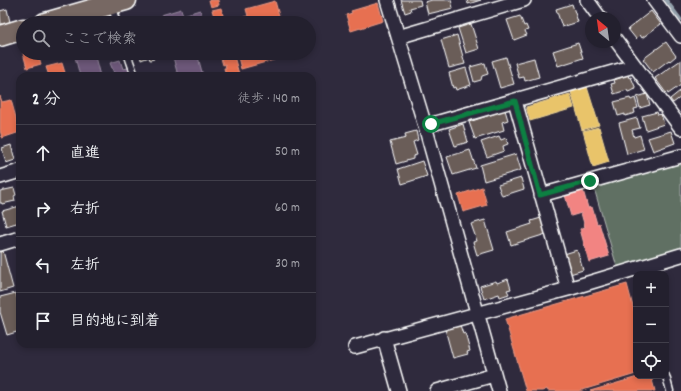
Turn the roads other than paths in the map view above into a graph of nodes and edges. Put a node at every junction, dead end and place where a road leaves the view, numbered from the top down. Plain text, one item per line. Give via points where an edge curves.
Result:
1 (387, 0) edge
2 (524, 0) edge
3 (587, 0) edge
4 (654, 0) edge
5 (118, 2) edge
6 (596, 12) edge
7 (69, 16) edge
8 (118, 16) edge
9 (16, 31) edge
10 (0, 36) edge
11 (681, 36) edge
12 (398, 37) junction
13 (621, 48) edge
14 (129, 60) edge
15 (634, 66) junction
16 (134, 72) edge
17 (515, 101) junction
18 (425, 126) junction
19 (681, 128) edge
20 (681, 156) edge
21 (16, 172) edge
22 (0, 177) edge
23 (540, 195) junction
24 (16, 239) edge
25 (0, 242) edge
26 (681, 255) edge
27 (636, 271) edge
28 (633, 272) edge
29 (568, 289) junction
30 (477, 313) junction
31 (384, 338) junction
32 (355, 346) dead end
33 (494, 375) junction
34 (667, 379) edge
35 (399, 391) edge
36 (437, 391) edge
37 (499, 391) edge
38 (670, 391) edge

1 - 12 street
2 - 12 street
3 - 6 street
4 - 11 street
5 - 7 main road
5 - 8 lane
9 - 10 main road
12 - 18 street
13 - 15 street
14 - 16 lane
15 - 17 street
15 - 19 street
17 - 18 street
17 - 23 street
18 - 30 street
20 - 23 street
21 - 22 street
23 - 29 street
24 - 25 street
26 - 27 street
28 - 29 street
29 - 30 street
30 - 31 street
30 - 33 street
31 - 32 street
31 - 35 street
33 - 36 street
33 - 37 street
34 - 38 lane

